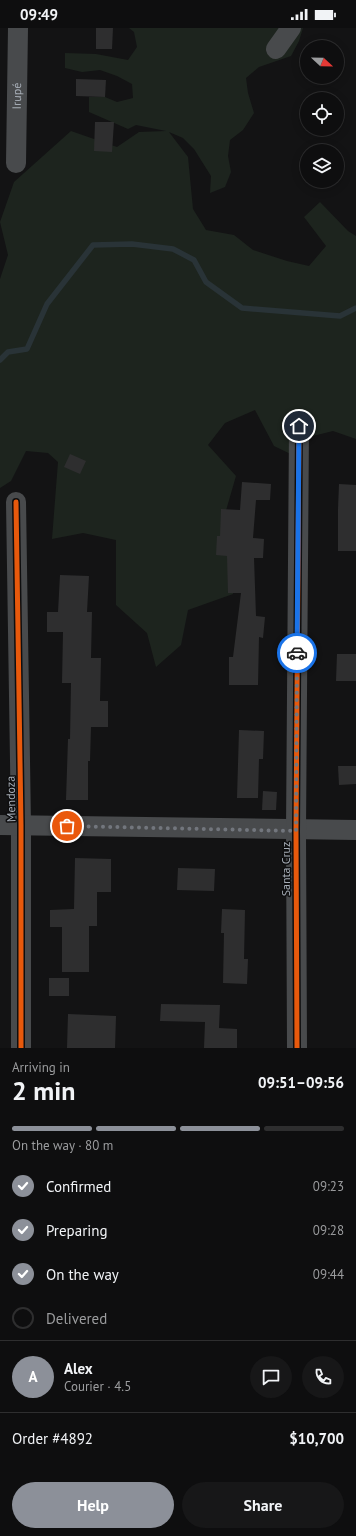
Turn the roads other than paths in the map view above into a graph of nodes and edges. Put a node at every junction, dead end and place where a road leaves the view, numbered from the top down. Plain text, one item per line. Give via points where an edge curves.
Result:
1 (18, 28) edge
2 (291, 28) edge
3 (276, 49) dead end
4 (16, 163) dead end
5 (299, 426) dead end
6 (16, 502) dead end
7 (0, 825) edge
8 (21, 825) junction
9 (356, 830) edge
10 (296, 831) junction
11 (21, 1048) edge
12 (297, 1048) edge

1 - 4 street, Irupé
2 - 3 street
5 - 10 street, Santa Cruz
6 - 8 street, Mendoza
7 - 8 street
8 - 10 street
8 - 11 street, Mendoza
9 - 10 street
10 - 12 street, Santa Cruz

